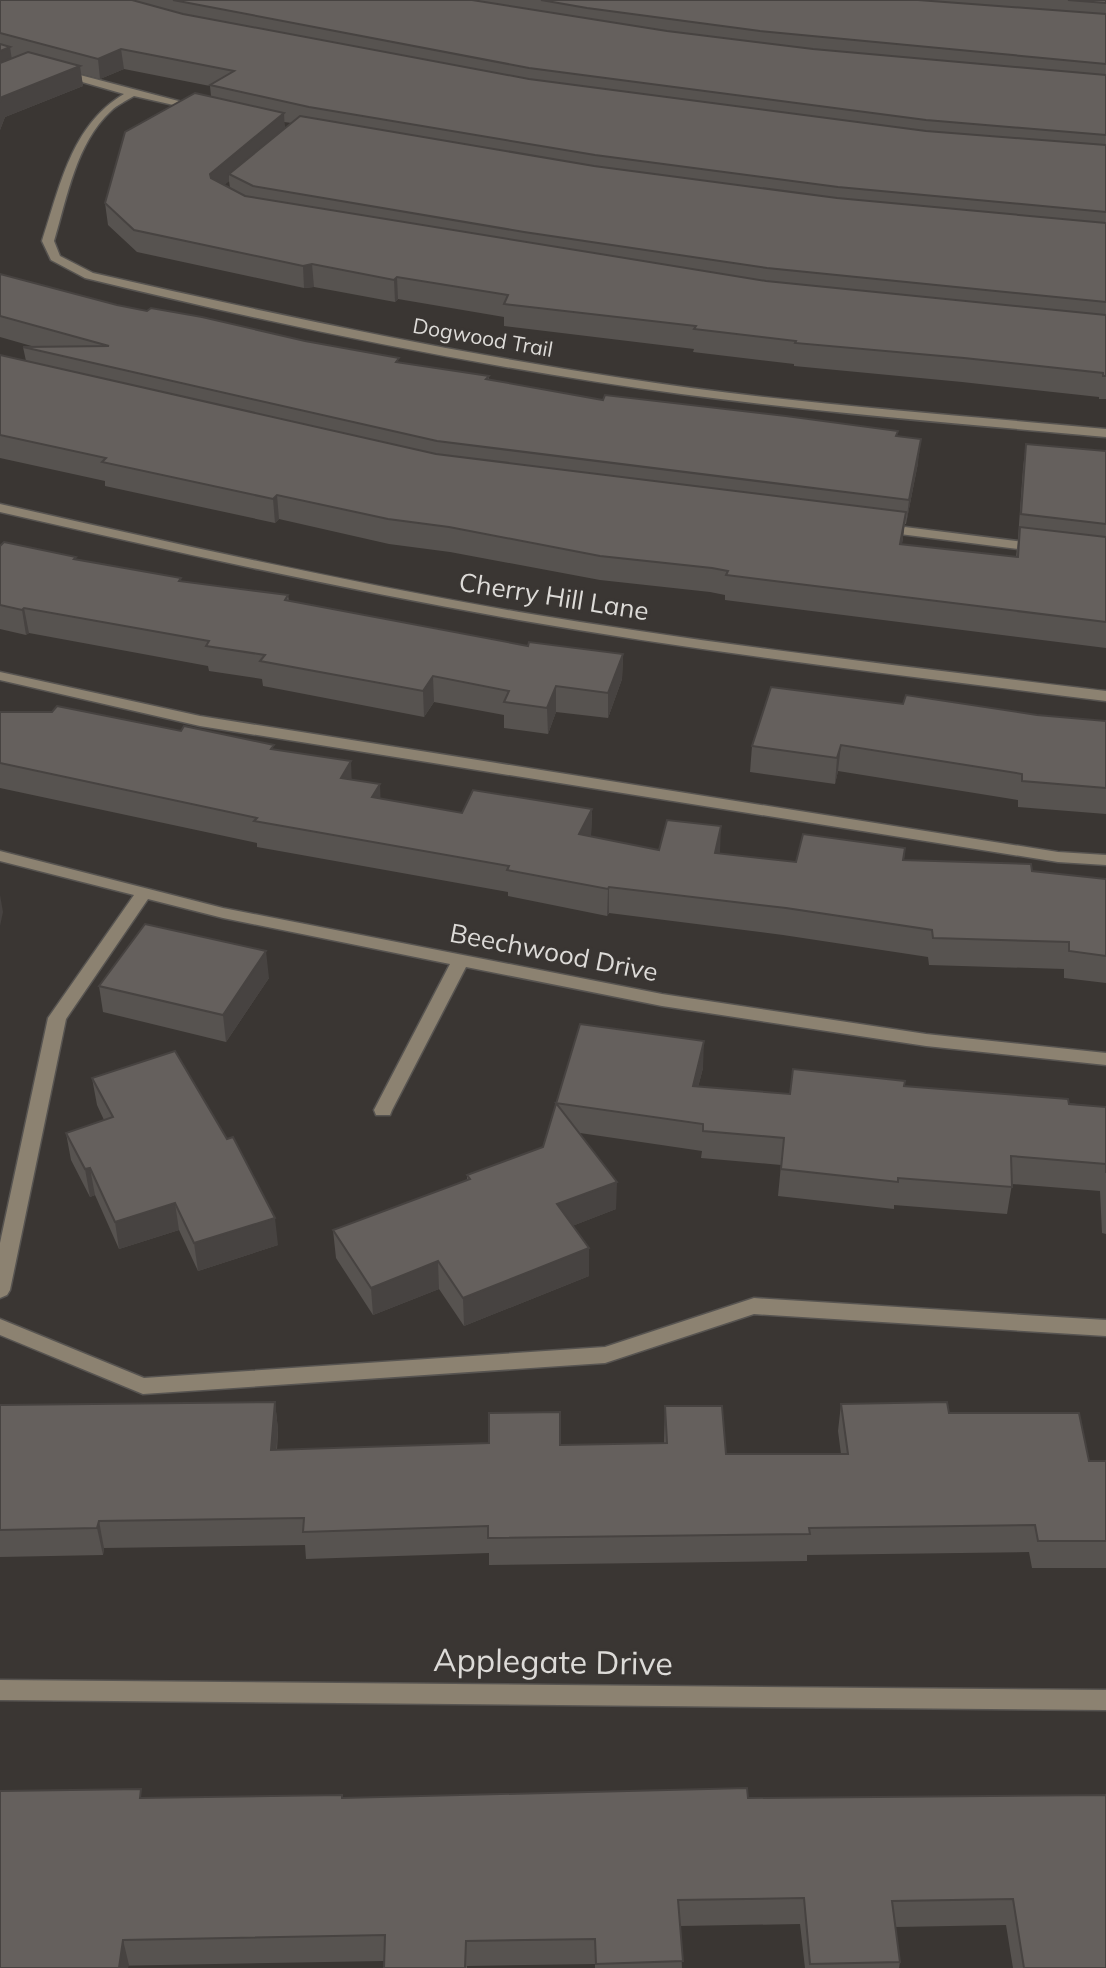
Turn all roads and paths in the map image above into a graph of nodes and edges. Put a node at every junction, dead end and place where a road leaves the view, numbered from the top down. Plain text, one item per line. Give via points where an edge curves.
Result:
1 (45, 68) edge
2 (132, 93) junction
3 (209, 110) edge
4 (1106, 433) edge
5 (0, 508) edge
6 (860, 525) edge
7 (1051, 550) edge
8 (0, 676) edge
9 (1106, 696) edge
10 (0, 856) edge
11 (1106, 860) edge
12 (144, 893) junction
13 (461, 960) junction
14 (1106, 1059) edge
15 (383, 1110) dead end
16 (0, 1290) edge
17 (0, 1326) edge
18 (1106, 1328) edge
19 (0, 1690) edge
20 (1106, 1700) edge

1 - 2 street
2 - 3 street
2 - 4 street, Dogwood Trail via 108,107 79,149 48,241 55,258 89,276 321,328 623,382 798,404
5 - 9 street, Cherry Hill Lane via 322,580 522,617
6 - 7 street
8 - 11 street via 200,721 1044,855
10 - 12 street, Beechwood Drive
12 - 13 street, Beechwood Drive via 222,914
12 - 16 street via 57,1018
13 - 14 street, Beechwood Drive via 675,1002 926,1040
13 - 15 street
17 - 18 street via 143,1387 605,1355 754,1306
19 - 20 street, Applegate Drive

